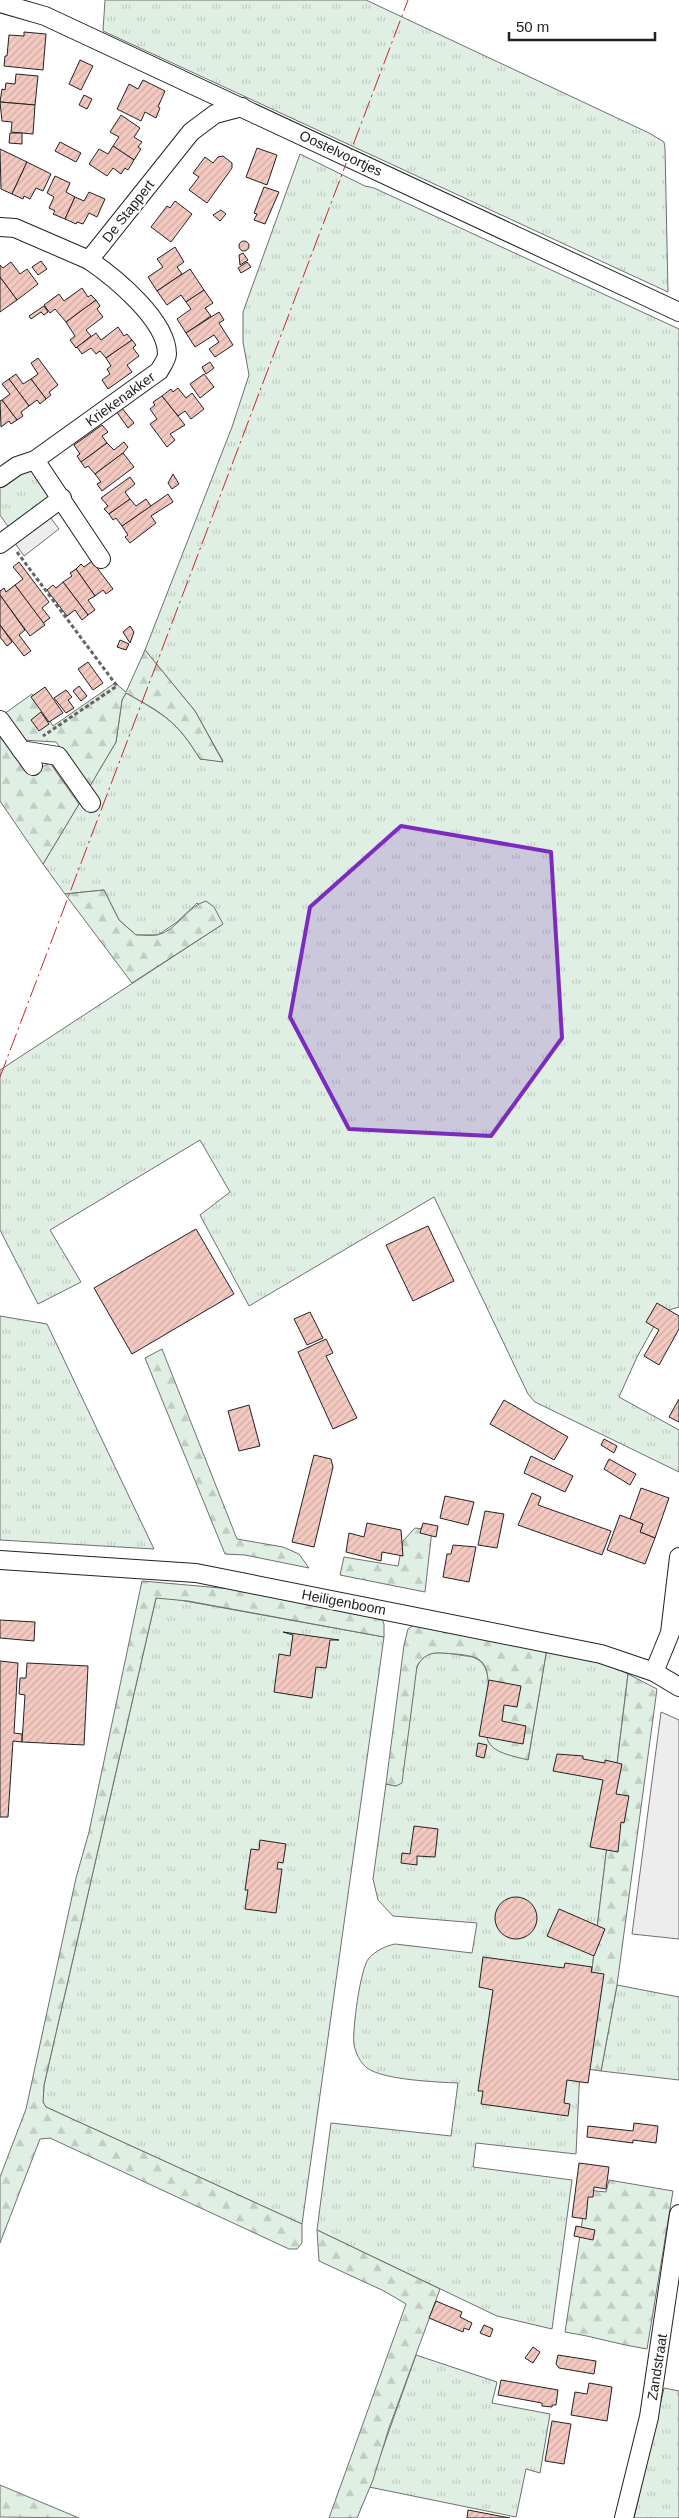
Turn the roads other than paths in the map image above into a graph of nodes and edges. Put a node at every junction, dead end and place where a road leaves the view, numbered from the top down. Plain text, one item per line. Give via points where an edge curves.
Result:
1 (0, 2) edge
2 (242, 107) junction
3 (0, 227) edge
4 (88, 260) junction
5 (679, 312) edge
6 (36, 460) junction
7 (0, 478) edge
8 (62, 498) junction
9 (4, 542) edge
10 (101, 559) dead end
11 (0, 720) edge
12 (21, 750) junction
13 (33, 766) dead end
14 (92, 803) dead end
15 (679, 1557) edge
16 (0, 1560) edge
17 (654, 1672) junction
18 (679, 1687) edge
19 (679, 2214) edge
20 (624, 2518) edge

1 - 2 street, Oostelvoortjes via 45,16
2 - 4 street, De Stappert via 215,114 191,132
2 - 5 street, Oostelvoortjes
3 - 4 street via 15,228
4 - 6 street, Kriekenakker via 112,276 138,301 165,339 167,356 159,371
6 - 7 street, Kriekenakker via 17,466
6 - 8 street
8 - 9 street
8 - 10 street
11 - 12 street
12 - 13 street
12 - 14 street via 58,756
15 - 17 street via 670,1633
16 - 17 street, Heiligenboom via 196,1573 601,1654
17 - 18 street, Heiligenboom
19 - 20 street, Zandstraat via 649,2417

